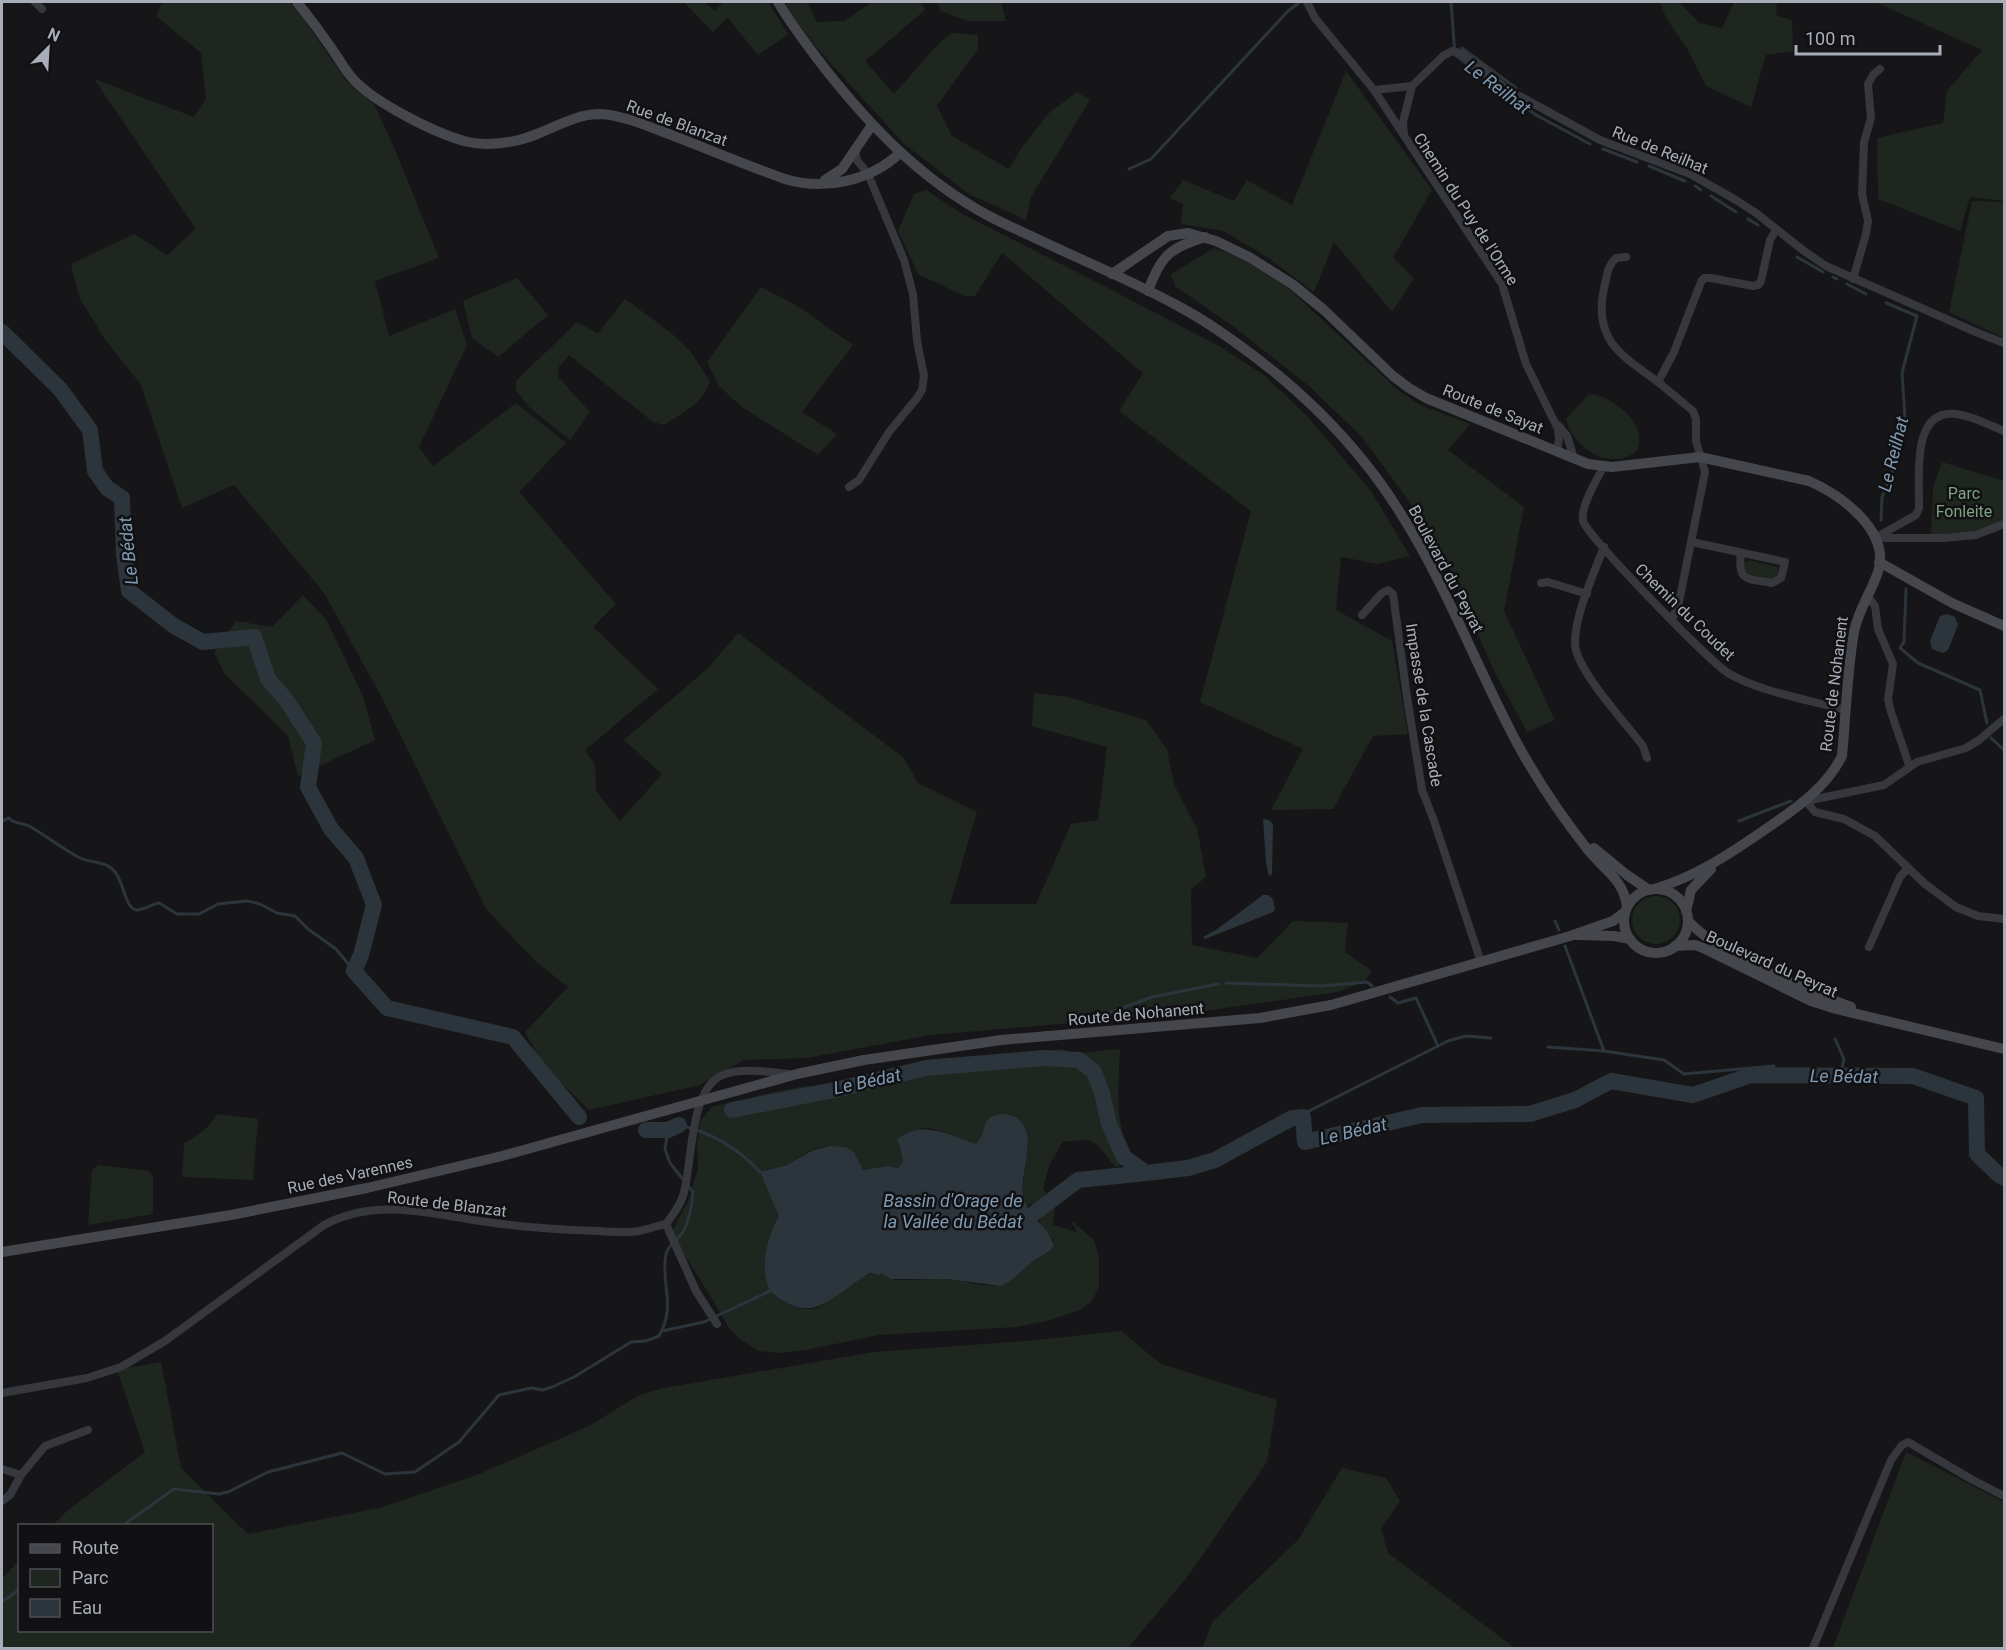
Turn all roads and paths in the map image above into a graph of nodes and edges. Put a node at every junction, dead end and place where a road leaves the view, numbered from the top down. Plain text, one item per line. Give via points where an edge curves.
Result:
1 (34, 2) edge
2 (297, 2) edge
3 (778, 2) edge
4 (1307, 2) edge
5 (42, 9) dead end
6 (1880, 69) dead end
7 (1412, 86) junction
8 (1374, 90) junction
9 (872, 125) junction
10 (1404, 136) junction
11 (855, 150) junction
12 (900, 153) junction
13 (868, 174) junction
14 (816, 184) junction
15 (1776, 230) junction
16 (1205, 237) junction
17 (1626, 257) dead end
18 (1112, 274) junction
19 (1853, 279) junction
20 (1148, 291) junction
21 (2004, 343) edge
22 (1658, 382) junction
23 (1554, 420) junction
24 (2004, 431) edge
25 (1557, 452) junction
26 (1574, 458) junction
27 (1700, 458) junction
28 (1604, 466) junction
29 (849, 488) dead end
30 (2004, 524) edge
31 (1875, 538) junction
32 (1692, 542) junction
33 (1604, 547) junction
34 (1741, 553) junction
35 (1880, 562) junction
36 (1541, 583) dead end
37 (1587, 594) junction
38 (1867, 595) junction
39 (1362, 615) dead end
40 (1672, 620) junction
41 (2004, 626) edge
42 (1846, 710) junction
43 (2004, 719) edge
44 (1647, 759) dead end
45 (1909, 765) junction
46 (1806, 801) junction
47 (1562, 814) junction
48 (1716, 864) junction
49 (1908, 868) junction
50 (1651, 890) junction
51 (1626, 909) junction
52 (1687, 916) junction
53 (2004, 919) edge
54 (1570, 936) junction
55 (1630, 939) junction
56 (1675, 946) junction
57 (1869, 947) dead end
58 (1481, 962) junction
59 (1892, 1022) junction
60 (2004, 1049) edge
61 (797, 1074) junction
62 (700, 1100) junction
63 (666, 1224) junction
64 (2, 1252) edge
65 (717, 1324) dead end
66 (2, 1393) edge
67 (87, 1430) dead end
68 (2, 1469) edge
69 (21, 1475) junction
70 (2004, 1496) edge
71 (2, 1501) edge
72 (1813, 1648) edge

1 - 5 street
2 - 14 main road, Rue de Blanzat via 364,90 454,137 476,143 508,142 585,116 608,115 785,179
3 - 9 main road, Boulevard du Peyrat via 797,32
4 - 8 street, Chemin du Puy de l'Orme
6 - 19 street via 1868,84 1871,118 1864,142 1862,194 1868,221
7 - 8 street
7 - 10 street via 1402,122
7 - 15 street, Rue de Reilhat via 1443,56 1456,52 1505,88 1600,140 1690,174 1756,213
8 - 10 street, Chemin du Puy de l'Orme
9 - 11 main road
9 - 12 main road, Boulevard du Peyrat
10 - 23 street, Chemin du Puy de l'Orme via 1502,284 1526,363
11 - 13 street via 857,160
11 - 14 main road via 842,170
12 - 13 main road, Rue de Blanzat
12 - 18 main road, Boulevard du Peyrat via 942,187 990,217
13 - 14 main road, Rue de Blanzat
13 - 29 street via 899,243 909,276 924,381 917,398 889,432 859,480
15 - 19 street, Rue de Reilhat via 1826,266
15 - 22 street via 1758,285 1704,278
16 - 18 main road, Route de Sayat via 1188,233 1168,236
16 - 20 main road via 1166,255 1155,270
16 - 25 main road, Route de Sayat via 1239,251 1292,284 1409,388
17 - 22 street via 1609,264 1600,305 1604,327 1621,355
18 - 20 main road, Boulevard du Peyrat
19 - 21 street, Rue de Reilhat
20 - 47 main road, Boulevard du Peyrat via 1232,339 1280,376 1327,419 1368,467 1401,513 1527,762
22 - 27 street via 1693,411
23 - 25 street, Chemin du Puy de l'Orme via 1559,439
23 - 26 street via 1567,436
24 - 31 street via 1957,414 1938,417 1929,424 1921,444 1916,515
25 - 26 main road, Route de Sayat
26 - 28 main road, Route de Sayat
27 - 28 main road, Route de Sayat
27 - 31 main road, Route de Sayat via 1791,476 1825,488 1867,524
27 - 32 street via 1705,472
28 - 33 street, Chemin du Coudet via 1582,519
30 - 31 street via 1976,535
31 - 35 main road, Route de Sayat
32 - 34 street
32 - 40 street
33 - 37 street
33 - 40 street, Chemin du Coudet
34 - 34 street via 1785,562 1781,578 1772,583 1747,578 1739,568
35 - 38 main road, Route de Nohanent
35 - 41 main road via 1952,603
36 - 37 street
37 - 44 street via 1575,635 1580,662 1643,746
38 - 42 main road, Route de Nohanent via 1854,633
38 - 45 street via 1875,606 1878,629 1893,664 1888,699
39 - 58 street, Impasse de la Cascade via 1382,593 1388,590 1393,594 1422,790
40 - 42 street, Chemin du Coudet via 1729,673 1759,686
42 - 46 main road, Route de Nohanent via 1842,756
43 - 45 street via 1966,748
45 - 46 street via 1884,785
46 - 48 main road, Route de Nohanent
46 - 49 street via 1815,812 1844,819 1875,836
47 - 50 main road, Boulevard du Peyrat via 1594,848
47 - 51 main road, Boulevard du Peyrat via 1590,852 1621,884
48 - 50 main road, Route de Nohanent
48 - 52 main road, Route de Nohanent via 1691,890
49 - 53 street via 1956,907 1978,916
49 - 57 street via 1900,877
50 - 51 main road via 1636,896
50 - 52 main road via 1677,897
51 - 54 main road, Route de Nohanent via 1613,921
51 - 55 main road
52 - 56 main road via 1684,935
52 - 59 main road, Boulevard du Peyrat via 1697,931 1730,953 1815,993
54 - 55 main road, Route de Nohanent
54 - 58 main road, Route de Nohanent
55 - 56 main road via 1641,949 1654,952
56 - 59 main road, Boulevard du Peyrat via 1695,945 1811,1001
58 - 61 main road, Route de Nohanent via 1350,1001 1297,1012 1225,1022 1001,1040
59 - 60 main road, Boulevard du Peyrat
61 - 62 main road, Route de Nohanent
61 - 62 street via 724,1074
62 - 63 street via 682,1199
62 - 64 main road, Rue des Varennes via 513,1153 367,1188 231,1215
63 - 65 street via 696,1291
63 - 66 street, Route de Blanzat via 639,1231 571,1231 383,1208 339,1217 165,1341 121,1367 87,1378
67 - 69 street via 45,1446
68 - 69 street
69 - 71 street via 10,1496
70 - 72 street via 1908,1442 1902,1445 1891,1460

